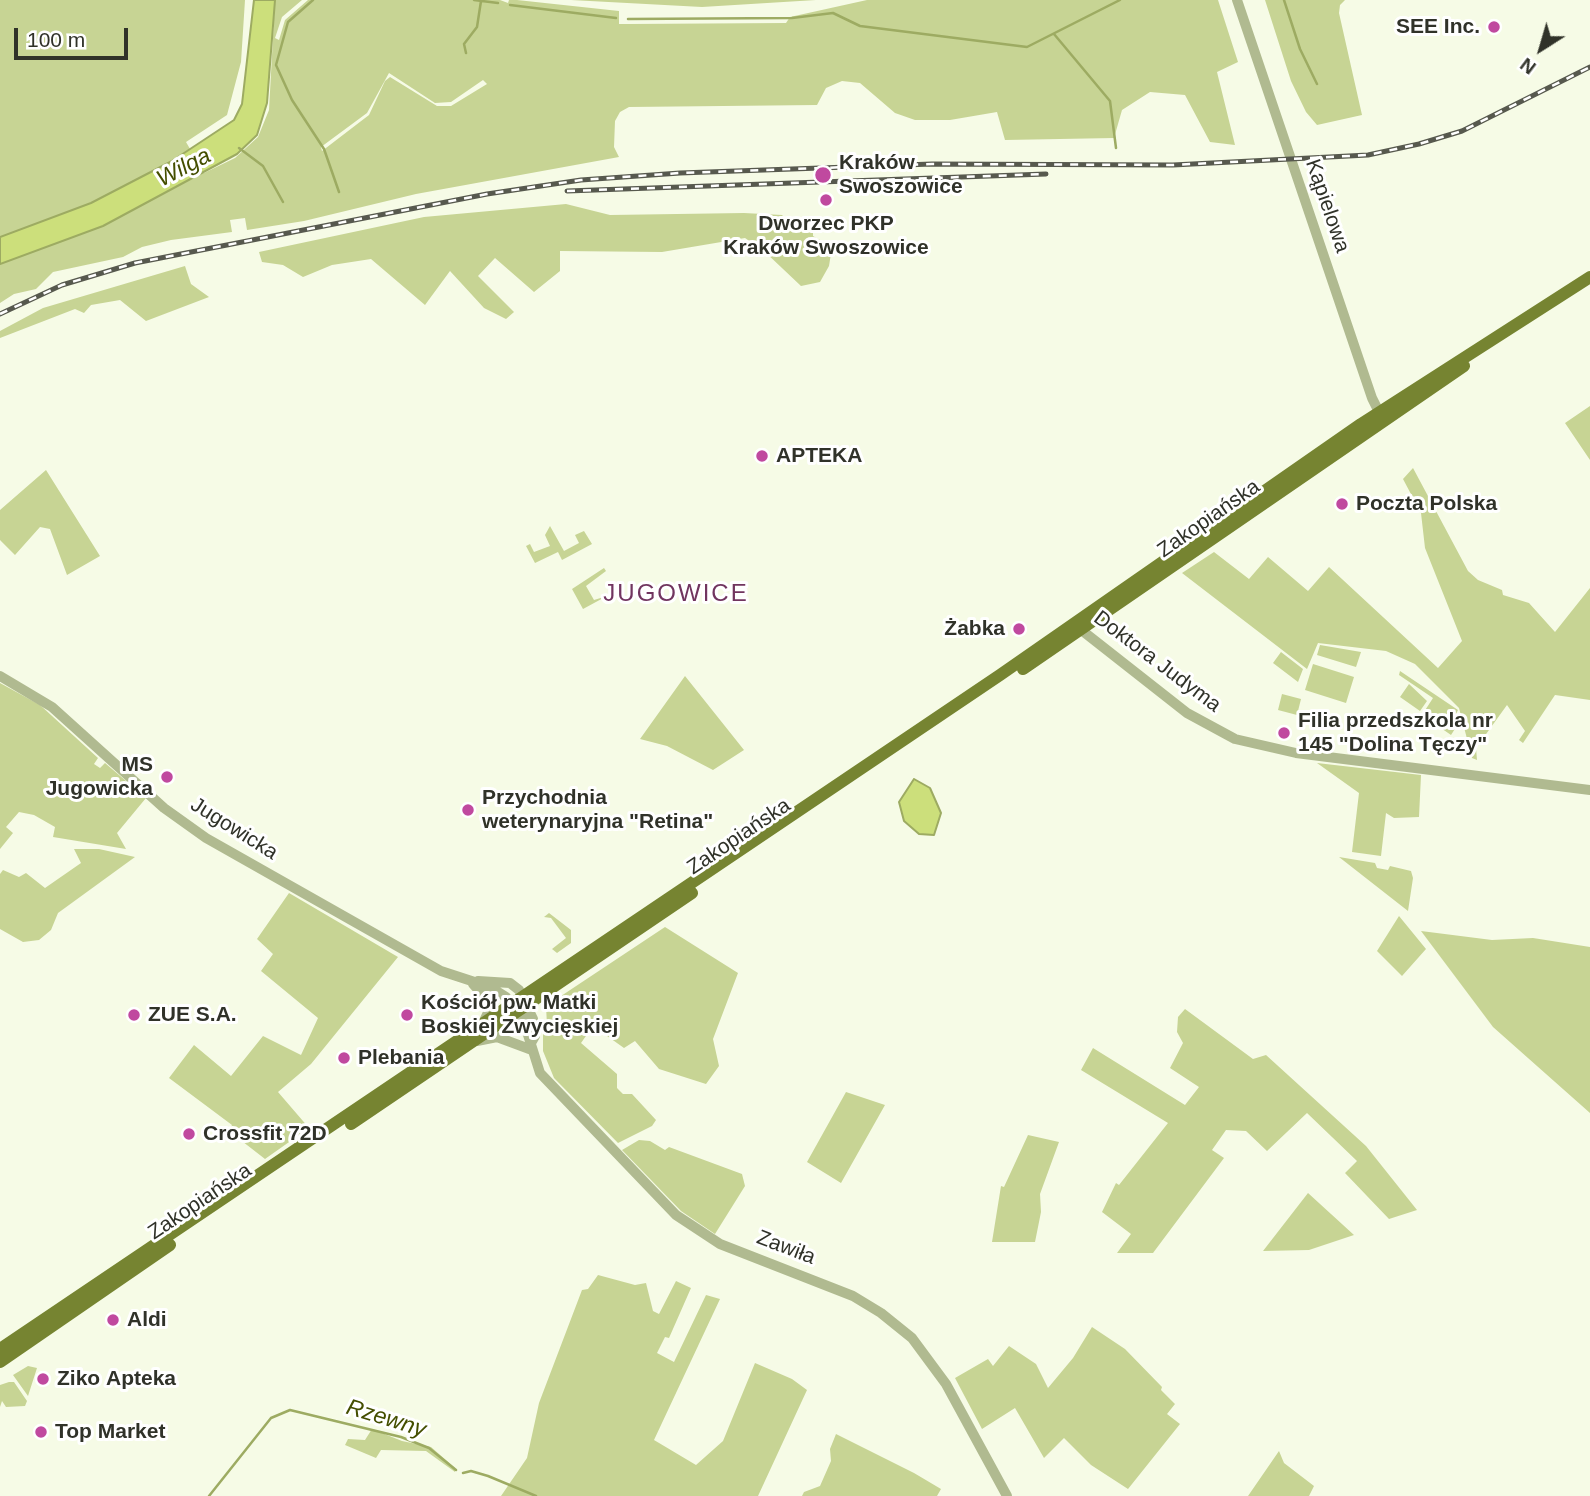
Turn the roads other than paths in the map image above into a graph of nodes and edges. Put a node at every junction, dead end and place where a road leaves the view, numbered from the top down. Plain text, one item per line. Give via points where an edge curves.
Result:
1 (1237, 0) edge
2 (1590, 276) edge
3 (1381, 417) junction
4 (1077, 627) junction
5 (0, 676) edge
6 (1590, 790) edge
7 (470, 981) junction
8 (520, 1004) junction
9 (483, 1023) junction
10 (477, 1041) junction
11 (532, 1046) junction
12 (0, 1349) edge
13 (0, 1362) edge
14 (1007, 1496) edge

1 - 3 street, Kąpielowa
2 - 3 main road, Zakopiańska
3 - 4 main road, Zakopiańska
4 - 6 street, Doktora Judyma via 1187,713 1235,739 1296,753
4 - 8 main road, Zakopiańska
5 - 7 street, Jugowicka via 52,707 197,832 441,971
7 - 8 street, Jugowicka
7 - 9 street via 488,1001
8 - 9 main road, Zakopiańska
8 - 10 main road, Zakopiańska
8 - 11 street, Zawiła
9 - 12 main road, Zakopiańska
10 - 11 street via 497,1037
10 - 13 main road, Zakopiańska
11 - 14 street, Zawiła via 545,1079 690,1227 720,1244 853,1296 912,1338 946,1384

